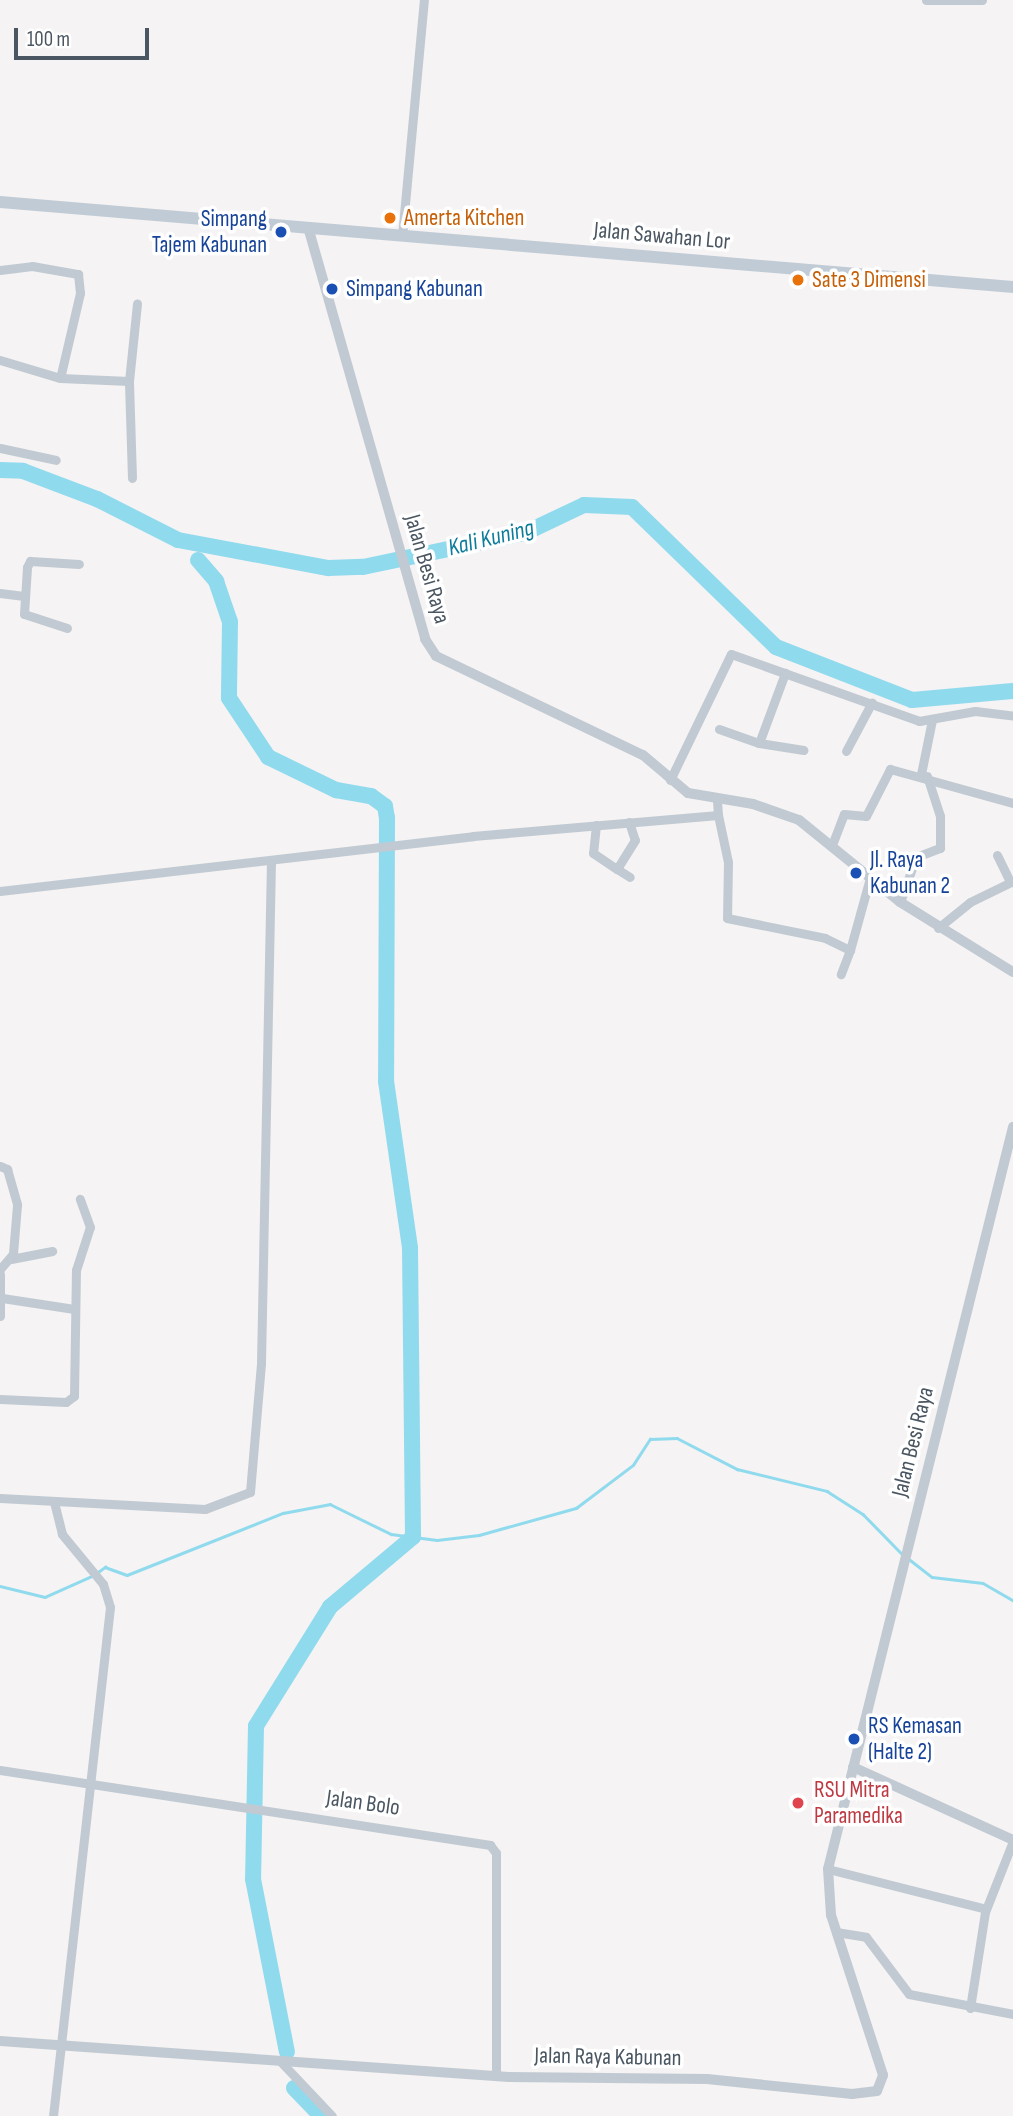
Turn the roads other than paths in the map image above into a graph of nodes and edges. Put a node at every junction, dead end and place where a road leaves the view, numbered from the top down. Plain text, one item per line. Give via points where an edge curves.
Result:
1 (424, 0) edge
2 (926, 0) edge
3 (982, 0) edge
4 (0, 202) edge
5 (308, 227) junction
6 (402, 236) junction
7 (0, 271) edge
8 (1013, 287) edge
9 (137, 303) dead end
10 (0, 360) edge
11 (60, 378) junction
12 (129, 381) junction
13 (0, 448) edge
14 (56, 460) dead end
15 (132, 478) dead end
16 (79, 564) dead end
17 (0, 593) edge
18 (24, 596) junction
19 (67, 628) dead end
20 (785, 673) junction
21 (872, 702) junction
22 (1013, 716) edge
23 (932, 720) junction
24 (719, 729) dead end
25 (759, 743) junction
26 (803, 750) dead end
27 (846, 751) dead end
28 (924, 775) junction
29 (670, 780) junction
30 (717, 799) junction
31 (1013, 803) edge
32 (718, 815) junction
33 (629, 822) junction
34 (596, 825) junction
35 (832, 845) junction
36 (997, 855) dead end
37 (271, 862) junction
38 (617, 869) junction
39 (631, 877) dead end
40 (870, 878) junction
41 (1012, 882) edge
42 (0, 891) edge
43 (900, 902) junction
44 (938, 928) junction
45 (850, 950) junction
46 (1013, 972) edge
47 (841, 974) dead end
48 (1013, 1127) edge
49 (0, 1166) edge
50 (80, 1199) dead end
51 (52, 1251) dead end
52 (11, 1259) junction
53 (0, 1269) edge
54 (0, 1274) edge
55 (2, 1298) junction
56 (74, 1309) junction
57 (0, 1316) edge
58 (0, 1399) edge
59 (0, 1498) edge
60 (54, 1502) junction
61 (853, 1767) junction
62 (0, 1770) edge
63 (92, 1784) junction
64 (1013, 1840) edge
65 (828, 1869) junction
66 (986, 1909) junction
67 (836, 1931) junction
68 (970, 2008) junction
69 (1013, 2014) edge
70 (0, 2041) edge
71 (61, 2046) junction
72 (282, 2062) junction
73 (496, 2076) junction
74 (53, 2116) edge
75 (332, 2116) edge

1 - 6 street
2 - 3 street
4 - 5 main road
5 - 6 main road, Jalan Sawahan Lor
5 - 29 street, Jalan Besi Raya via 425,639 448,667 630,748
6 - 8 main road, Jalan Sawahan Lor
7 - 11 street via 32,266 78,274 80,293
9 - 12 street
10 - 11 street
11 - 12 street
12 - 15 street
13 - 14 street
16 - 18 street via 30,561
17 - 18 street
18 - 19 street via 27,617
20 - 21 street
20 - 25 street
20 - 29 street via 728,656
21 - 23 street via 910,719
21 - 27 street
22 - 23 street via 975,711
23 - 28 street
24 - 25 street
25 - 26 street
28 - 31 street via 977,798
28 - 35 street via 887,771 868,813 844,814
28 - 43 street via 940,816 940,848 916,857
29 - 30 street, Jalan Besi Raya via 688,793
30 - 32 street
30 - 35 street, Jalan Besi Raya via 787,815
32 - 33 street
32 - 45 street via 728,862 727,918 819,936
33 - 34 street
33 - 38 street via 635,840
34 - 37 street
34 - 38 street via 593,853
35 - 40 street, Jalan Besi Raya
36 - 41 street
37 - 42 street
37 - 60 street via 270,1063 253,1483 241,1499 205,1509
38 - 39 street
40 - 43 street, Jalan Besi Raya
40 - 45 street
41 - 44 street via 970,902
43 - 44 street, Jalan Besi Raya
44 - 46 street, Jalan Besi Raya
45 - 47 street
48 - 61 street, Jalan Besi Raya
49 - 52 street via 16,1193
50 - 56 street via 90,1227 77,1261
51 - 52 street
52 - 53 street
54 - 55 street
55 - 56 street
55 - 57 street
56 - 58 street via 72,1399
59 - 60 street
60 - 63 street via 62,1534 100,1581 110,1618
61 - 64 street
61 - 65 street, Jalan Raya Kabunan
62 - 63 street, Jalan Bolo
63 - 71 street
63 - 73 street, Jalan Bolo via 490,1846 496,1853
64 - 66 street
65 - 66 street
65 - 67 street, Jalan Raya Kabunan
66 - 68 street
67 - 68 street via 866,1937 909,1994
67 - 73 street, Jalan Raya Kabunan via 883,2075 873,2093 707,2079
68 - 69 street
70 - 71 street, Jalan Raya Kabunan
71 - 72 street, Jalan Raya Kabunan
71 - 74 street
72 - 73 street, Jalan Raya Kabunan
72 - 75 street

